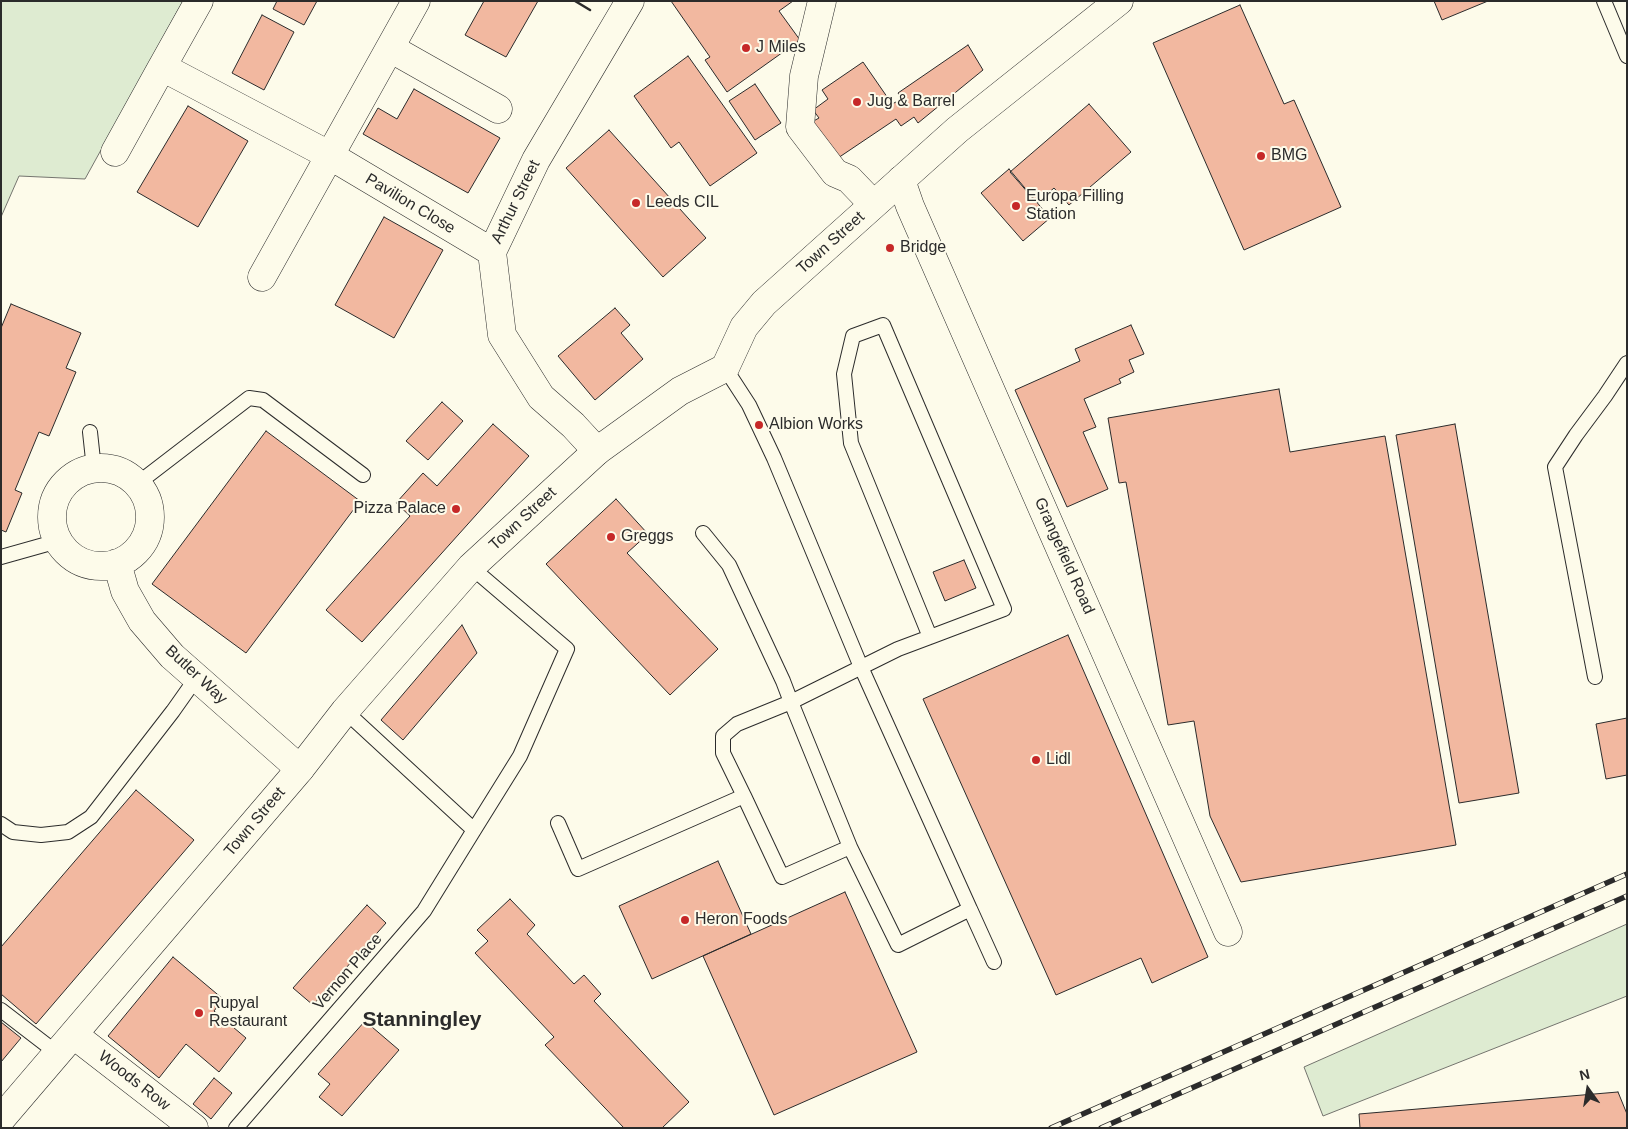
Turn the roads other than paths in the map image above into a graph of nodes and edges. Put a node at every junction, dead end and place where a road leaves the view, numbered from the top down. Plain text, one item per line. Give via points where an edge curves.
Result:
1 (198, 1) edge
2 (416, 1) edge
3 (630, 1) edge
4 (822, 1) edge
5 (1119, 1) edge
6 (1604, 1) edge
7 (390, 48) junction
8 (1627, 56) edge
9 (162, 67) junction
10 (498, 109) dead end
11 (114, 152) dead end
12 (329, 155) junction
13 (901, 180) junction
14 (873, 204) junction
15 (492, 252) junction
16 (262, 277) dead end
17 (1627, 363) edge
18 (725, 368) junction
19 (90, 432) dead end
20 (597, 451) junction
21 (94, 469) junction
22 (363, 475) dead end
23 (137, 484) junction
24 (703, 533) dead end
25 (58, 541) junction
26 (1, 557) edge
27 (117, 563) junction
28 (471, 567) junction
29 (930, 637) junction
30 (861, 667) junction
31 (1595, 676) dead end
32 (197, 677) junction
33 (791, 702) junction
34 (346, 711) junction
35 (300, 769) junction
36 (744, 796) junction
37 (558, 823) dead end
38 (1, 824) edge
39 (474, 830) junction
40 (850, 847) junction
41 (970, 908) junction
42 (1228, 932) dead end
43 (994, 962) dead end
44 (1, 1010) edge
45 (66, 1044) junction
46 (1, 1119) edge
47 (194, 1128) edge
48 (236, 1128) edge

1 - 9 street
2 - 7 street
3 - 15 street, Arthur Street via 536,160
4 - 14 street via 804,76 800,127 835,173 850,179
5 - 13 street, Town Street via 957,130
6 - 8 lane
7 - 10 street
7 - 12 street
9 - 11 street
9 - 12 street, Pavilion Close
12 - 15 street, Pavilion Close
12 - 16 street
13 - 14 street, Town Street
13 - 42 street, Grangefield Road
14 - 18 street, Town Street via 764,303 744,327
15 - 20 street, Arthur Street via 502,335 541,397
17 - 31 lane via 1555,467
18 - 20 street, Town Street via 680,391
18 - 30 lane via 749,405 774,458
19 - 21 lane
20 - 28 street, Town Street
21 - 23 street via 117,471
21 - 25 street via 79,473 57,495 52,510 52,527
22 - 23 lane via 263,400 249,398
23 - 27 street via 146,497 150,513 148,529 142,544
24 - 33 lane via 729,564
25 - 26 lane
25 - 27 street via 69,554 84,563 100,566
27 - 32 street, Butler Way via 125,591 142,621 172,656
28 - 34 street, Town Street
28 - 39 lane, Vernon Place via 566,649 520,756
29 - 29 lane via 851,443 844,374 852,336 883,325 1004,609
29 - 30 lane
30 - 33 lane
30 - 41 lane
32 - 35 street, Butler Way
32 - 38 lane via 91,817 68,832 41,835 13,832
33 - 36 lane via 737,724 723,736 723,753
33 - 40 lane
34 - 35 street, Town Street
34 - 39 lane
35 - 45 street, Town Street
36 - 37 lane via 578,869
36 - 40 lane via 782,878
39 - 48 lane, Vernon Place via 424,911
40 - 41 lane via 898,945
41 - 43 lane
44 - 45 lane
45 - 46 street, Town Street
45 - 47 street, Woods Row

